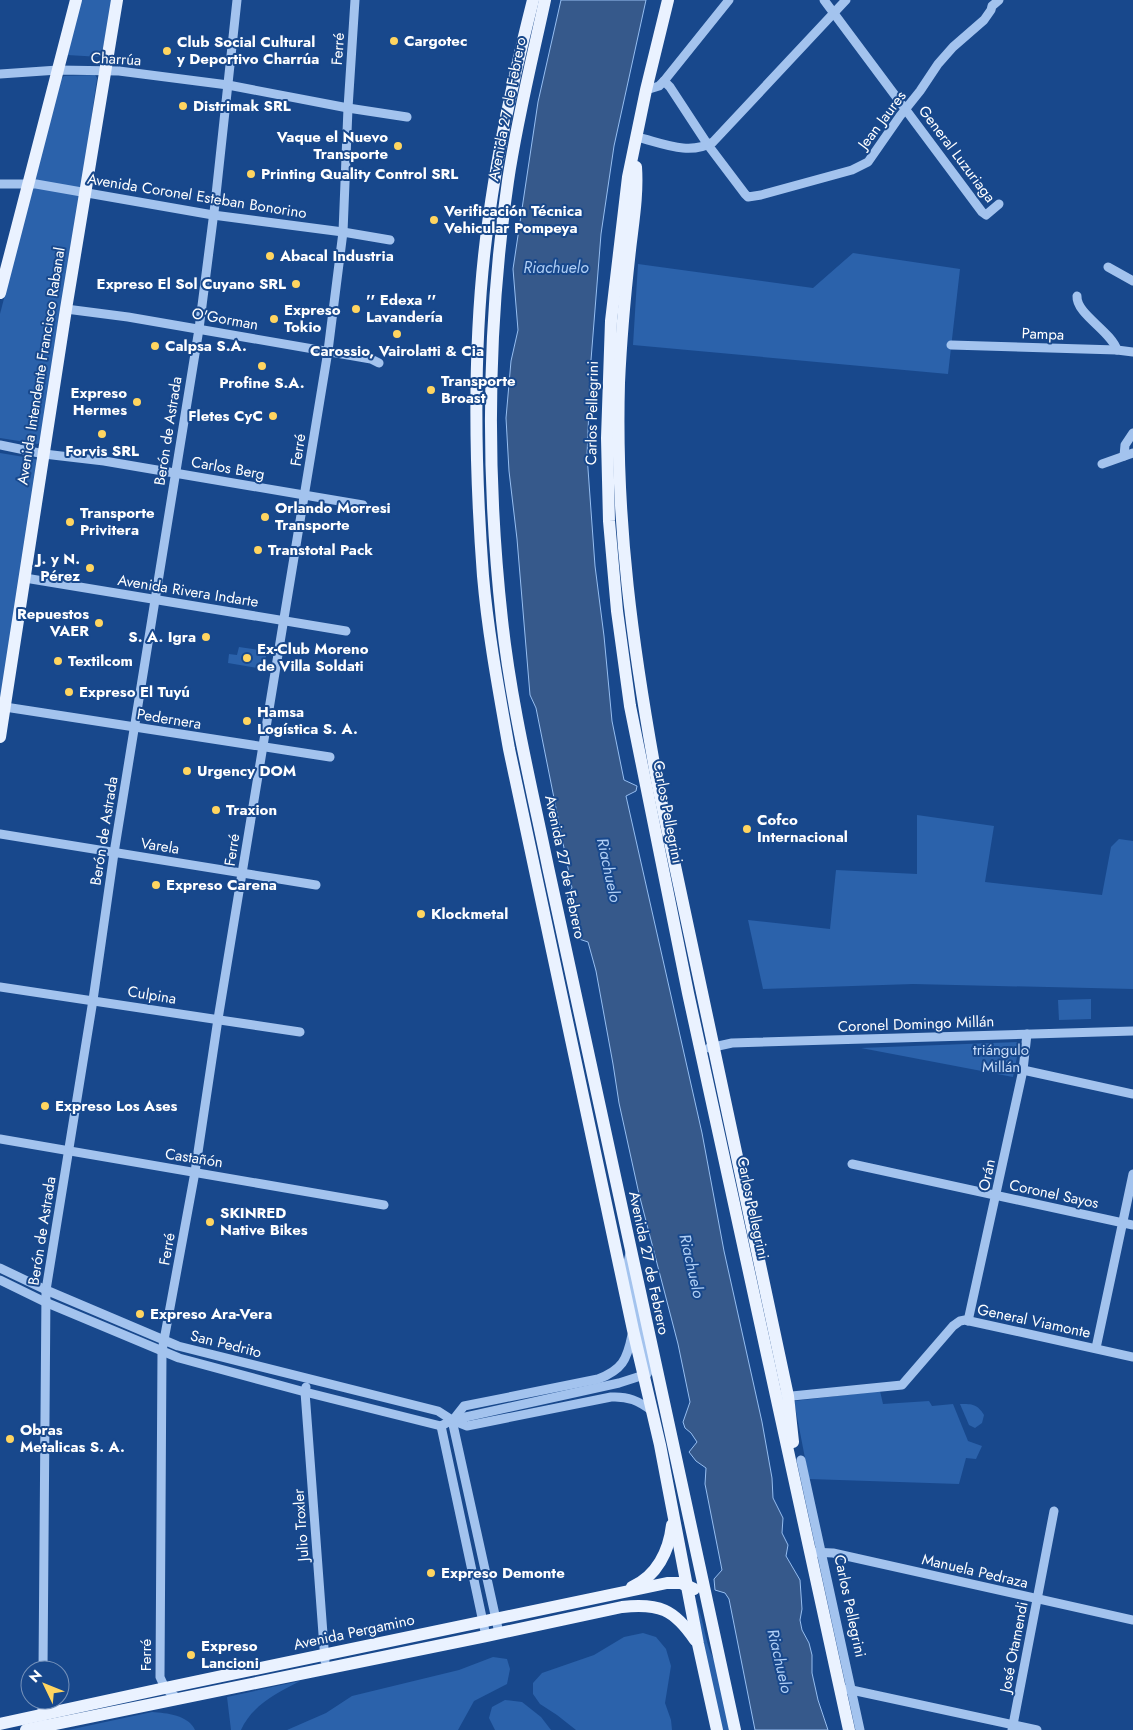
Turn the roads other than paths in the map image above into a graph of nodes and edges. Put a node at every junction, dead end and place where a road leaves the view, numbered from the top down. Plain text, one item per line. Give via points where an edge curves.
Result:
1 (68, 0) edge
2 (76, 0) edge
3 (117, 0) edge
4 (237, 0) edge
5 (355, 0) edge
6 (533, 0) edge
7 (545, 0) edge
8 (668, 0) edge
9 (729, 0) edge
10 (824, 0) edge
11 (846, 0) edge
12 (993, 2) edge
13 (834, 14) junction
14 (71, 16) junction
15 (58, 70) junction
16 (104, 70) junction
17 (0, 74) edge
18 (664, 81) junction
19 (228, 85) junction
20 (646, 90) junction
21 (348, 108) junction
22 (906, 109) junction
23 (407, 117) dead end
24 (637, 137) junction
25 (708, 145) junction
26 (635, 151) junction
27 (28, 182) junction
28 (0, 184) edge
29 (84, 192) junction
30 (999, 204) dead end
31 (213, 215) junction
32 (343, 232) junction
33 (390, 240) dead end
34 (1108, 267) dead end
35 (1133, 281) edge
36 (0, 291) edge
37 (1077, 296) dead end
38 (66, 309) junction
39 (199, 328) junction
40 (951, 345) dead end
41 (1117, 350) junction
42 (328, 351) junction
43 (1133, 352) edge
44 (379, 363) dead end
45 (477, 379) junction
46 (491, 381) junction
47 (1133, 433) edge
48 (0, 445) edge
49 (44, 454) junction
50 (1128, 454) edge
51 (1102, 464) dead end
52 (176, 473) junction
53 (305, 495) junction
54 (363, 505) dead end
55 (495, 524) junction
56 (480, 525) junction
57 (25, 578) junction
58 (154, 600) junction
59 (284, 619) junction
60 (346, 631) dead end
61 (5, 707) junction
62 (134, 727) junction
63 (0, 737) edge
64 (262, 748) junction
65 (330, 757) dead end
66 (0, 834) edge
67 (114, 853) junction
68 (548, 866) junction
69 (534, 869) junction
70 (243, 873) junction
71 (316, 885) dead end
72 (0, 987) edge
73 (93, 1000) junction
74 (218, 1019) junction
75 (1133, 1031) edge
76 (300, 1032) dead end
77 (1027, 1034) junction
78 (714, 1047) junction
79 (701, 1050) junction
80 (1023, 1070) junction
81 (1133, 1094) edge
82 (0, 1139) edge
83 (69, 1152) junction
84 (852, 1164) dead end
85 (195, 1172) junction
86 (1133, 1174) edge
87 (996, 1196) junction
88 (384, 1205) dead end
89 (1123, 1222) junction
90 (1133, 1224) edge
91 (630, 1252) junction
92 (0, 1268) edge
93 (0, 1280) edge
94 (46, 1290) junction
95 (45, 1302) junction
96 (968, 1321) junction
97 (633, 1330) junction
98 (164, 1340) junction
99 (1096, 1348) junction
100 (162, 1352) junction
101 (1133, 1356) edge
102 (643, 1376) junction
103 (308, 1380) junction
104 (305, 1392) junction
105 (783, 1397) junction
106 (652, 1411) junction
107 (452, 1420) junction
108 (441, 1426) junction
109 (1054, 1511) dead end
110 (674, 1513) junction
111 (816, 1552) junction
112 (687, 1585) junction
113 (623, 1592) junction
114 (1038, 1600) junction
115 (708, 1605) junction
116 (496, 1618) junction
117 (1133, 1620) edge
118 (483, 1621) junction
119 (499, 1633) junction
120 (486, 1636) junction
121 (698, 1644) junction
122 (324, 1655) junction
123 (43, 1660) edge
124 (326, 1668) junction
125 (165, 1688) junction
126 (846, 1689) junction
127 (177, 1698) junction
128 (42, 1710) edge
129 (42, 1721) junction
130 (0, 1724) edge
131 (1012, 1727) edge
132 (26, 1730) edge
133 (717, 1730) edge
134 (735, 1730) edge
135 (849, 1730) edge
136 (860, 1730) edge
137 (1037, 1730) edge

1 - 14 street
2 - 14 main road
3 - 16 main road, Avenida Intendente Francisco Rabanal
4 - 19 street, Berón de Astrada
5 - 21 street, Ferré
6 - 45 main road, Avenida 27 de Febrero via 503,130 489,217
7 - 46 main road, Avenida 27 de Febrero via 508,181
8 - 20 main road, Carlos Pellegrini
9 - 18 street
10 - 13 street, General Luzuriaga
11 - 13 street
12 - 22 street, Jean Jaures via 984,20 945,56
13 - 22 street, General Luzuriaga
13 - 25 street
14 - 15 main road
15 - 16 street, Charrúa
15 - 17 street, Charrúa
15 - 27 main road
16 - 19 street, Charrúa
16 - 29 main road, Avenida Intendente Francisco Rabanal
18 - 20 street
18 - 25 street
19 - 21 street, Charrúa
19 - 31 street, Berón de Astrada
20 - 24 main road, Carlos Pellegrini
21 - 23 street, Charrúa
21 - 32 street, Ferré
22 - 25 street, Jean Jaures via 868,162 860,167 762,195 748,197
22 - 30 street, General Luzuriaga via 982,212 986,215
24 - 25 street via 688,149
24 - 26 main road, Carlos Pellegrini
26 - 78 main road, Carlos Pellegrini via 636,178 619,382 618,439 627,594 660,796
26 - 79 main road, Carlos Pellegrini via 623,212 611,321 608,521 626,681
27 - 28 street, Avenida Coronel Esteban Bonorino
27 - 29 street, Avenida Coronel Esteban Bonorino
27 - 36 main road
29 - 31 street, Avenida Coronel Esteban Bonorino
29 - 38 main road, Avenida Intendente Francisco Rabanal
31 - 32 street, Avenida Coronel Esteban Bonorino
31 - 39 street, Berón de Astrada
32 - 33 street, Avenida Coronel Esteban Bonorino
32 - 42 street, Ferré
34 - 35 street
37 - 41 street via 1078,305 1112,340
38 - 39 street, O'Gorman
38 - 49 main road, Avenida Intendente Francisco Rabanal
39 - 42 street, O'Gorman
39 - 52 street, Berón de Astrada
40 - 41 street, Pampa
41 - 43 street, Pampa
42 - 44 street, O'Gorman via 371,358
42 - 53 street, Ferré
45 - 46 main road
45 - 56 main road, Avenida 27 de Febrero
46 - 55 main road, Avenida 27 de Febrero
47 - 50 street via 1125,446
48 - 49 street, Carlos Berg
49 - 52 street, Carlos Berg
49 - 57 main road, Avenida Intendente Francisco Rabanal
50 - 51 street
52 - 53 street, Carlos Berg
52 - 58 street, Berón de Astrada
53 - 54 street, Carlos Berg
53 - 59 street, Ferré
55 - 56 main road
55 - 68 main road, Avenida 27 de Febrero via 500,525 501,543 496,553 502,622
56 - 69 main road, Avenida 27 de Febrero via 493,659
57 - 58 street, Avenida Rivera Indarte
57 - 61 main road, Avenida Intendente Francisco Rabanal
58 - 59 street, Avenida Rivera Indarte
58 - 62 street, Berón de Astrada
59 - 60 street, Avenida Rivera Indarte
59 - 64 street, Ferré
61 - 62 street, Pedernera
61 - 63 main road, Avenida Intendente Francisco Rabanal
62 - 64 street, Pedernera
62 - 67 street, Berón de Astrada
64 - 65 street, Pedernera
64 - 70 street, Ferré
66 - 67 street, Varela
67 - 70 street, Varela
67 - 73 street, Berón de Astrada
68 - 69 main road
68 - 91 main road, Avenida 27 de Febrero via 555,868 561,895 556,906
69 - 97 main road, Avenida 27 de Febrero
70 - 71 street, Varela
70 - 74 street, Ferré
72 - 73 street, Culpina
73 - 74 street, Culpina
73 - 83 street, Berón de Astrada
74 - 76 street, Culpina
74 - 85 street, Ferré
75 - 77 street, Coronel Domingo Millán
77 - 78 street, Coronel Domingo Millán via 732,1043
77 - 80 street, Orán
78 - 79 street, Coronel Domingo Millán
78 - 105 main road, Carlos Pellegrini
79 - 105 main road, Carlos Pellegrini
80 - 81 street
80 - 87 street, Orán
82 - 83 street, Castañón
83 - 85 street, Castañón
83 - 94 street, Berón de Astrada
84 - 87 street, Coronel Sayos
85 - 88 street, Castañón
85 - 98 street, Ferré
86 - 89 street
87 - 89 street, Coronel Sayos
87 - 96 street, Orán
89 - 90 street, Coronel Sayos
89 - 99 street
91 - 102 street via 627,1267 649,1370
91 - 115 main road, Avenida 27 de Febrero
92 - 94 street, San Pedrito
93 - 95 street, San Pedrito
94 - 95 street, Berón de Astrada
94 - 98 street, San Pedrito
95 - 100 street, San Pedrito
95 - 123 street, Berón de Astrada
96 - 99 street, General Viamonte
96 - 105 street, General Viamonte via 960,1321 953,1326 902,1384
97 - 102 main road, Avenida 27 de Febrero
97 - 107 street via 627,1356 608,1376 464,1406
98 - 100 street, Ferré
98 - 103 street, San Pedrito
99 - 101 street, General Viamonte
100 - 104 street, San Pedrito
100 - 125 street, Ferré via 160,1677
102 - 106 main road, Avenida 27 de Febrero
102 - 107 street
103 - 104 street, Julio Troxler
103 - 107 street, San Pedrito via 438,1411
104 - 108 street, San Pedrito
104 - 122 street, Julio Troxler
105 - 111 main road, Carlos Pellegrini
106 - 107 street, San Pedrito via 630,1398 611,1397 467,1426
106 - 110 main road, Avenida 27 de Febrero
107 - 108 street
107 - 116 street
108 - 118 street
109 - 114 street, José Otamendi
110 - 112 main road, Avenida 27 de Febrero
110 - 113 main road via 665,1555 642,1582
111 - 114 street, Manuela Pedraza
111 - 126 main road, Carlos Pellegrini
112 - 113 main road, Avenida Pergamino via 667,1583
112 - 115 main road
112 - 121 main road, Avenida 27 de Febrero
113 - 116 main road, Avenida Pergamino
114 - 117 street, Manuela Pedraza
114 - 131 street, José Otamendi
115 - 134 main road, Avenida 27 de Febrero
116 - 118 main road, Avenida Pergamino
116 - 119 street
118 - 120 street
118 - 122 main road, Avenida Pergamino
119 - 120 main road, Avenida Pergamino
119 - 121 main road, Avenida Pergamino via 641,1604 671,1614
120 - 124 main road, Avenida Pergamino
121 - 133 main road, Avenida 27 de Febrero
122 - 124 street, Julio Troxler
122 - 125 main road, Avenida Pergamino
124 - 127 main road, Avenida Pergamino
125 - 127 street, Ferré
125 - 129 main road, Avenida Pergamino
126 - 131 street
126 - 135 main road, Carlos Pellegrini
126 - 136 street, Carlos Pellegrini
127 - 129 main road, Avenida Pergamino
128 - 129 street
129 - 130 main road, Avenida Pergamino
129 - 132 main road, Avenida Pergamino
131 - 137 street

